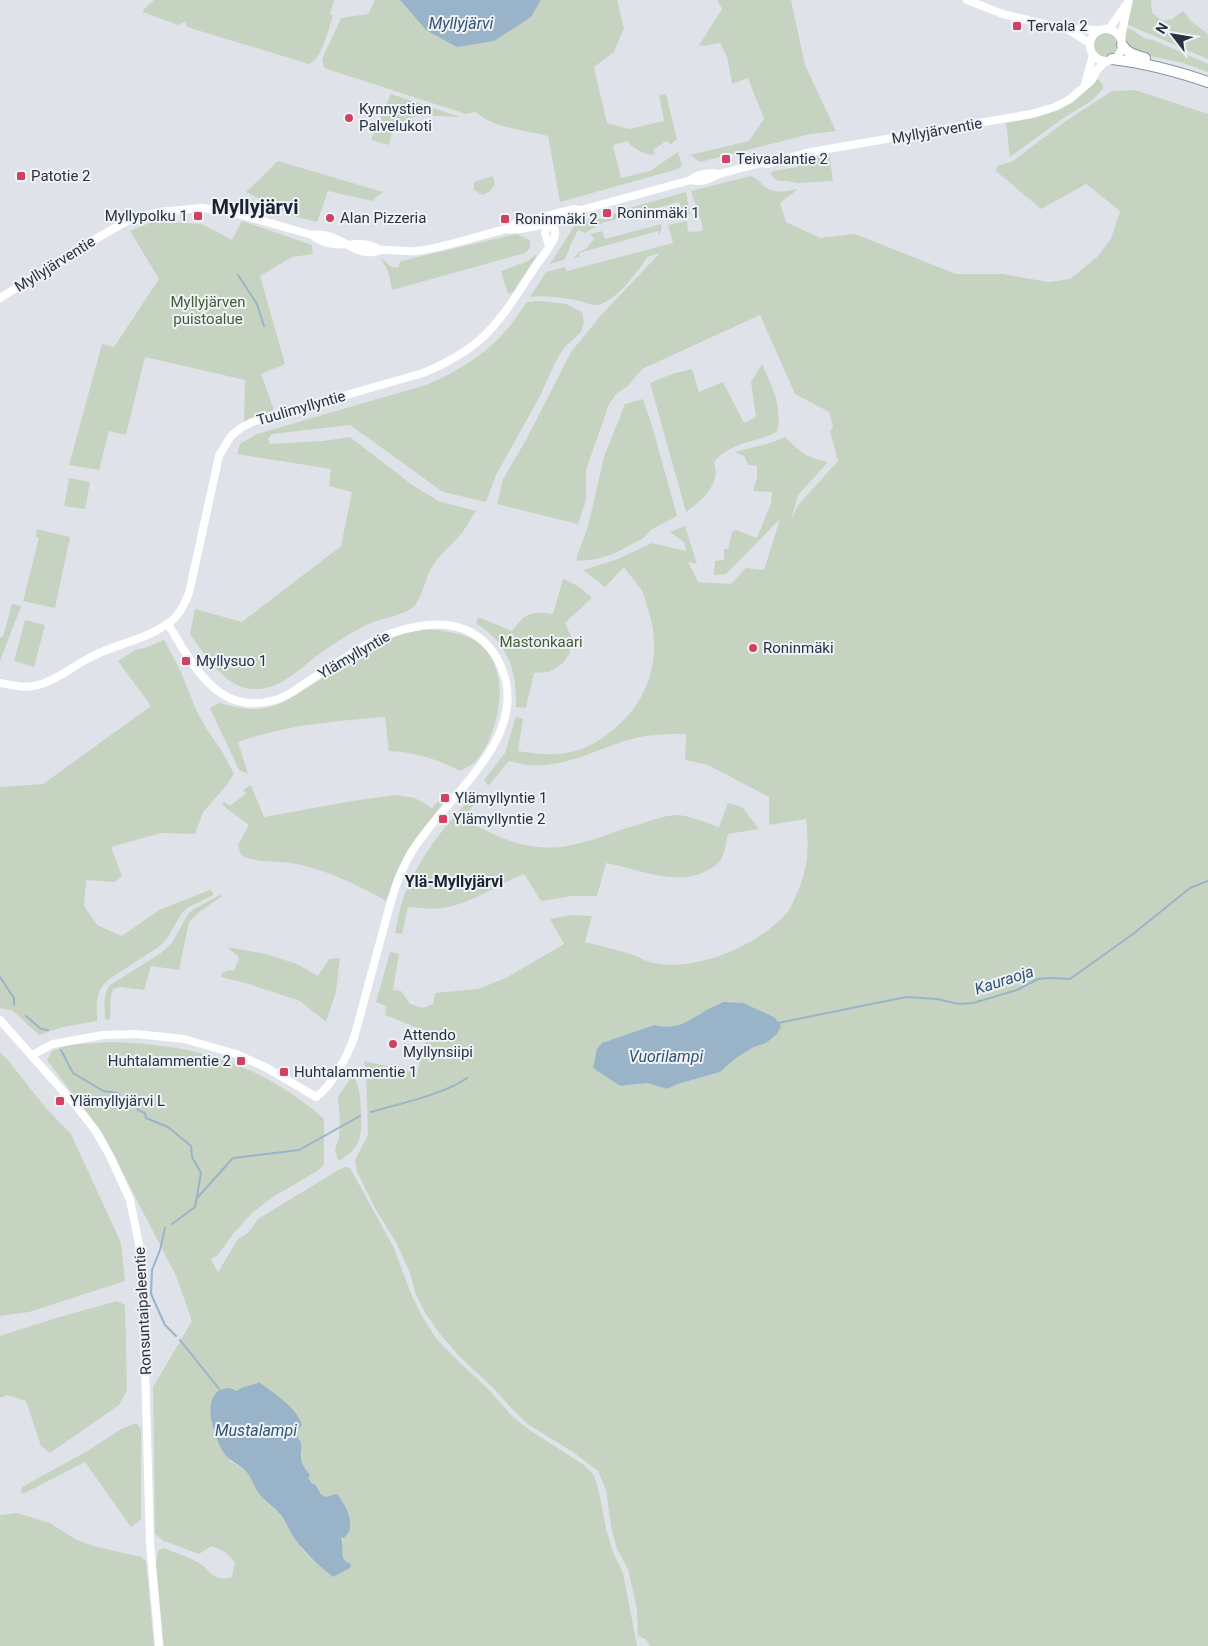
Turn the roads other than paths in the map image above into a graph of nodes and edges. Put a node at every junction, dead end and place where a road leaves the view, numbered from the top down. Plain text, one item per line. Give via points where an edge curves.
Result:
1 (967, 0) edge
2 (1129, 1) edge
3 (1109, 29) junction
4 (1069, 30) junction
5 (1097, 30) junction
6 (1121, 41) junction
7 (1090, 43) junction
8 (1093, 54) junction
9 (1109, 60) junction
10 (1208, 77) edge
11 (1208, 82) edge
12 (1085, 84) junction
13 (551, 219) junction
14 (0, 298) edge
15 (168, 624) junction
16 (0, 683) edge
17 (0, 1020) edge
18 (32, 1055) junction
19 (159, 1646) edge

1 - 4 street via 1003,14
2 - 3 street
2 - 6 street
3 - 5 street
3 - 6 street via 1116,32
4 - 5 street
4 - 7 street
5 - 7 street
6 - 9 street via 1119,54
6 - 10 highway via 1132,54
7 - 8 street
8 - 9 street via 1098,59
8 - 12 street
9 - 11 highway via 1173,70
9 - 12 street, Myllyjärventie
12 - 13 street, Myllyjärventie via 1070,99 1031,114 779,159 774,157 708,179 690,180 581,210 576,215
13 - 14 street, Myllyjärventie via 513,231 506,229 416,251 374,252 318,240 228,211 202,208 159,212 130,220 104,234
13 - 15 street, Tuulimyllyntie via 545,233 549,245 500,319 464,353 423,373 252,422 231,436 218,456 189,593 177,616
15 - 16 street, Tuulimyllyntie via 92,656 42,684 14,686
15 - 18 street, Ylämyllyntie via 211,687 241,702 257,703 275,700 292,692 370,642 389,634 426,625 460,627 482,640 494,652 502,668 506,707 499,736 482,764 428,828 400,874 354,1038 347,1055 321,1094 316,1097 236,1054 183,1039 103,1035 53,1044
17 - 18 street, Ronsuntaipaleentie
18 - 19 street, Ronsuntaipaleentie via 95,1130 121,1177 138,1233 144,1285 150,1543

